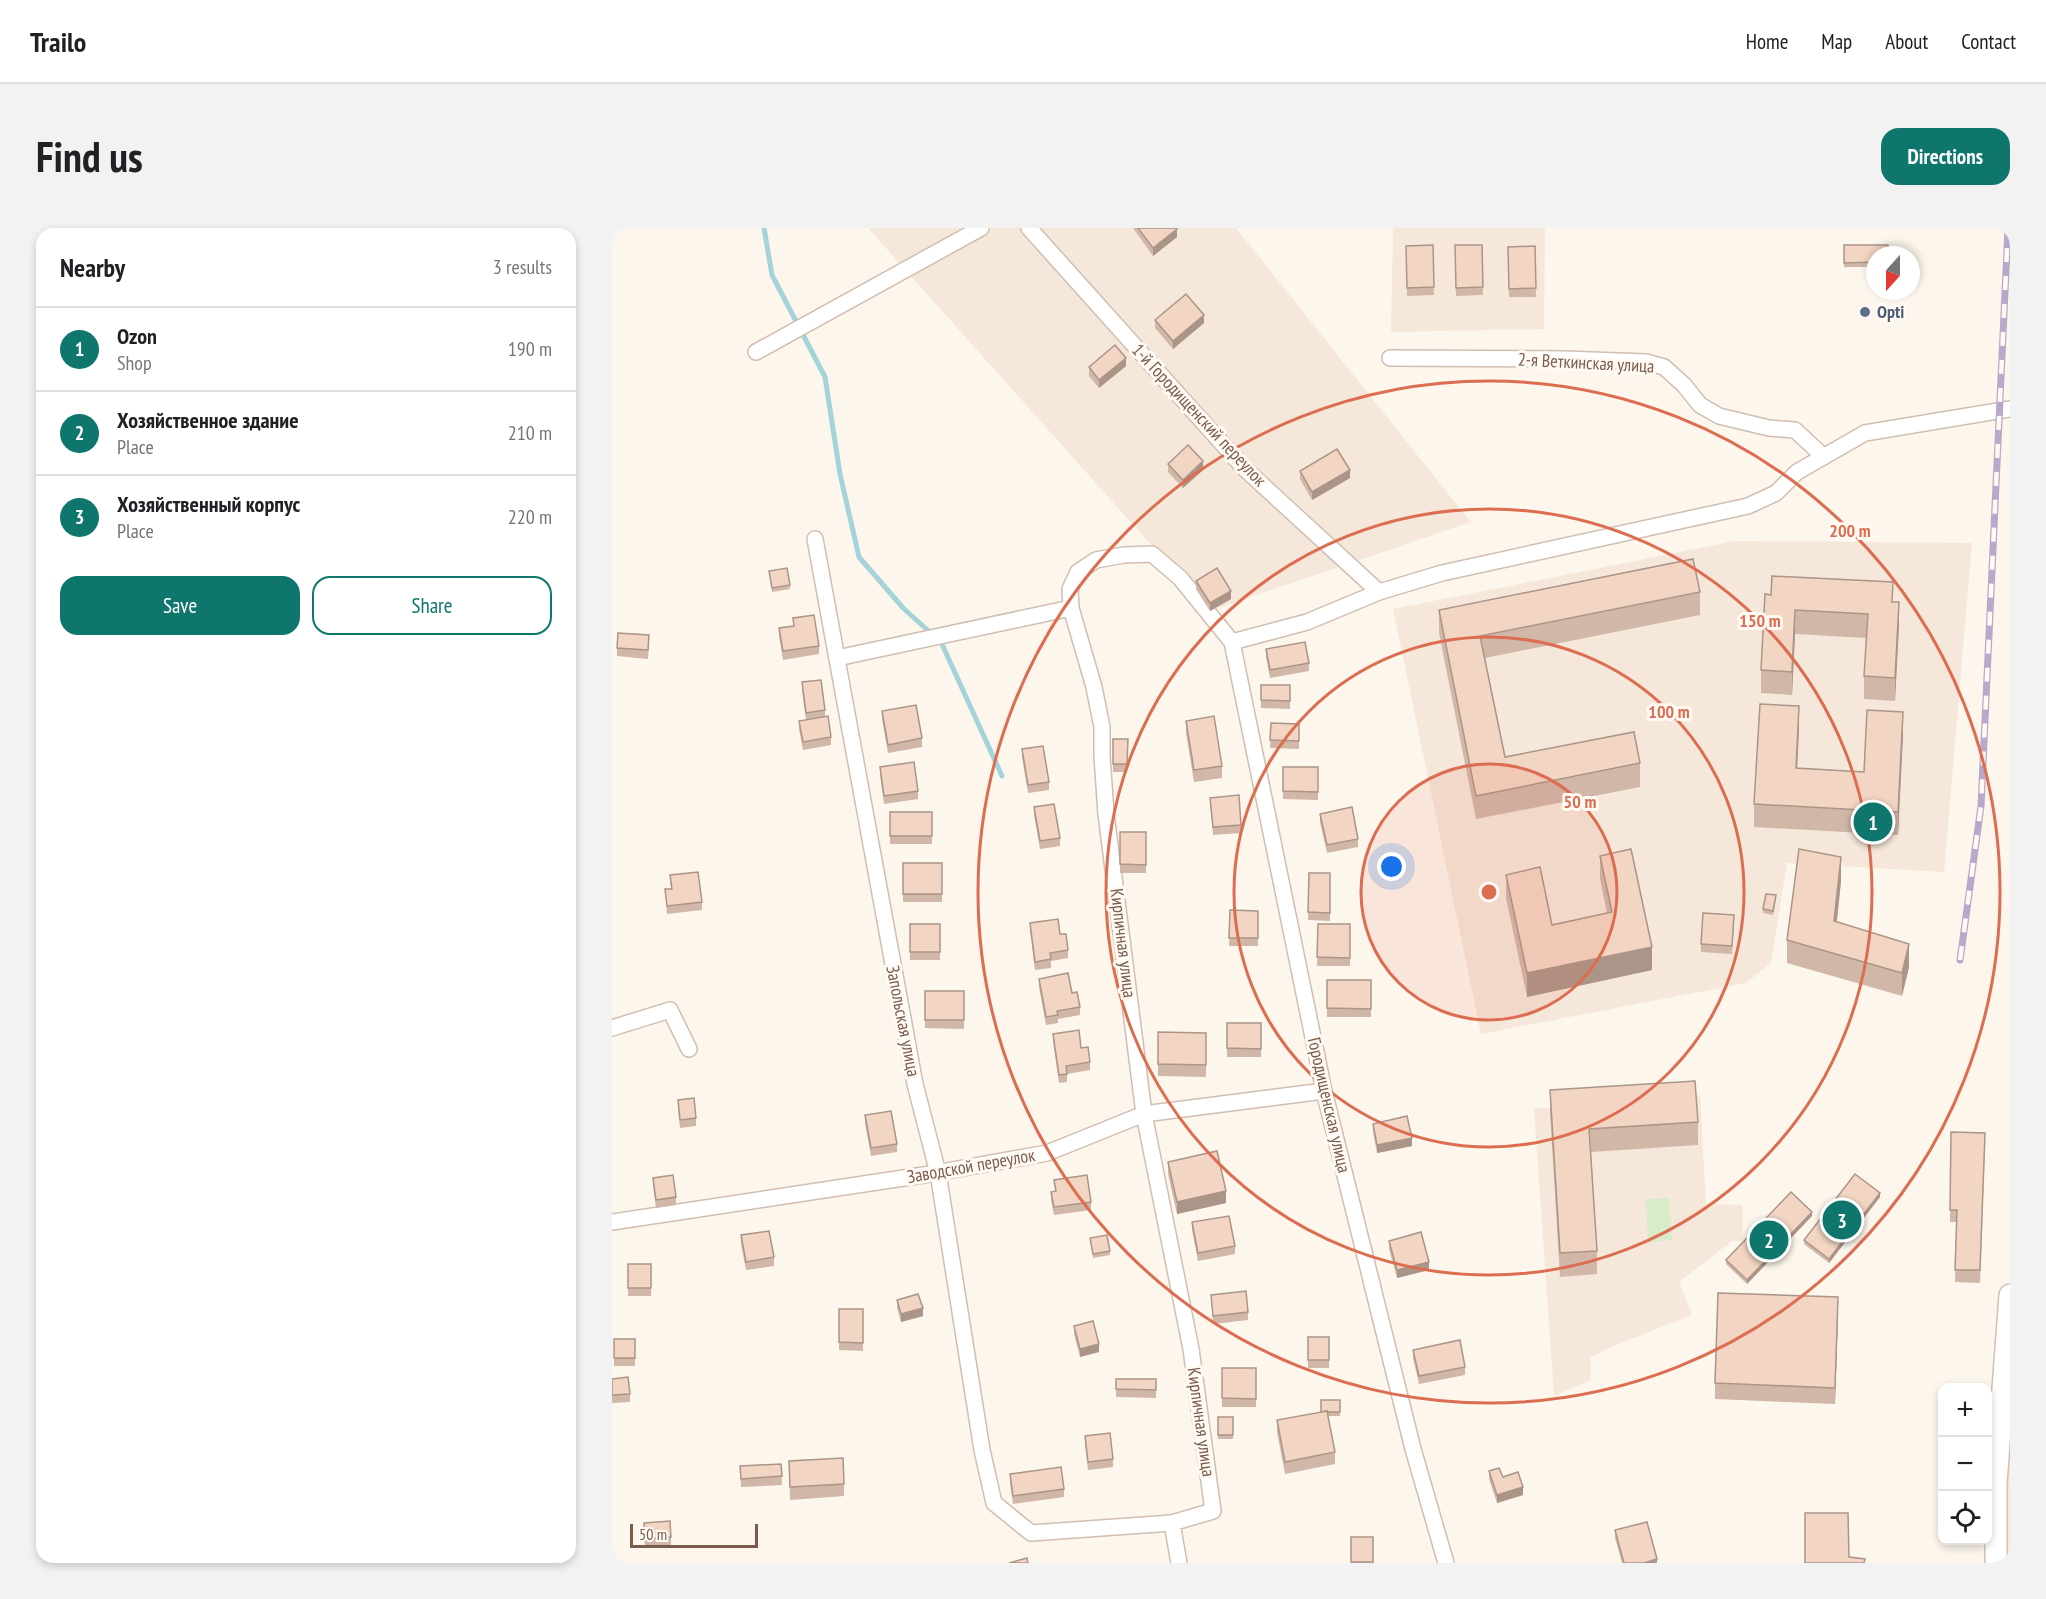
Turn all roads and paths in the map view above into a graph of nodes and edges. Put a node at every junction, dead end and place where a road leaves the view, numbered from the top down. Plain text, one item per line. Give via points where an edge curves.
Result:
1 (981, 228) edge
2 (1029, 228) edge
3 (756, 352) dead end
4 (1390, 358) dead end
5 (2010, 410) edge
6 (1823, 456) junction
7 (815, 539) dead end
8 (1379, 592) junction
9 (1071, 608) junction
10 (1232, 642) junction
11 (837, 658) junction
12 (612, 1028) edge
13 (689, 1049) dead end
14 (1324, 1090) junction
15 (1144, 1114) junction
16 (938, 1173) junction
17 (612, 1222) edge
18 (2010, 1295) edge
19 (1172, 1523) junction
20 (1179, 1563) edge
21 (1446, 1563) edge
22 (1996, 1563) edge

1 - 3 street
2 - 8 street, 1-й Городищенский переулок via 1245,469
4 - 6 street, 2-я Веткинская улица via 1646,362 1664,367 1700,405 1719,416 1795,430
5 - 6 street via 1865,433
6 - 8 street via 1797,472 1776,493 1748,506 1442,573
7 - 11 street, Запольская улица
8 - 10 street via 1307,622
9 - 10 street, Кирпичная улица via 1070,589 1078,572 1096,560 1152,554 1180,578
9 - 11 street
9 - 15 street, Кирпичная улица via 1102,726 1106,814
10 - 14 street, Городищенская улица
11 - 16 street, Запольская улица via 915,1084
12 - 13 street via 670,1010
14 - 15 street, Заводской переулок
14 - 21 street, Городищенская улица via 1413,1449
15 - 16 street, Заводской переулок via 1047,1153
15 - 19 street, Кирпичная улица via 1191,1349 1213,1511
16 - 17 street, Заводской переулок
16 - 19 street, Запольская улица via 994,1503 1031,1533
18 - 22 street via 1996,1483
19 - 20 street

